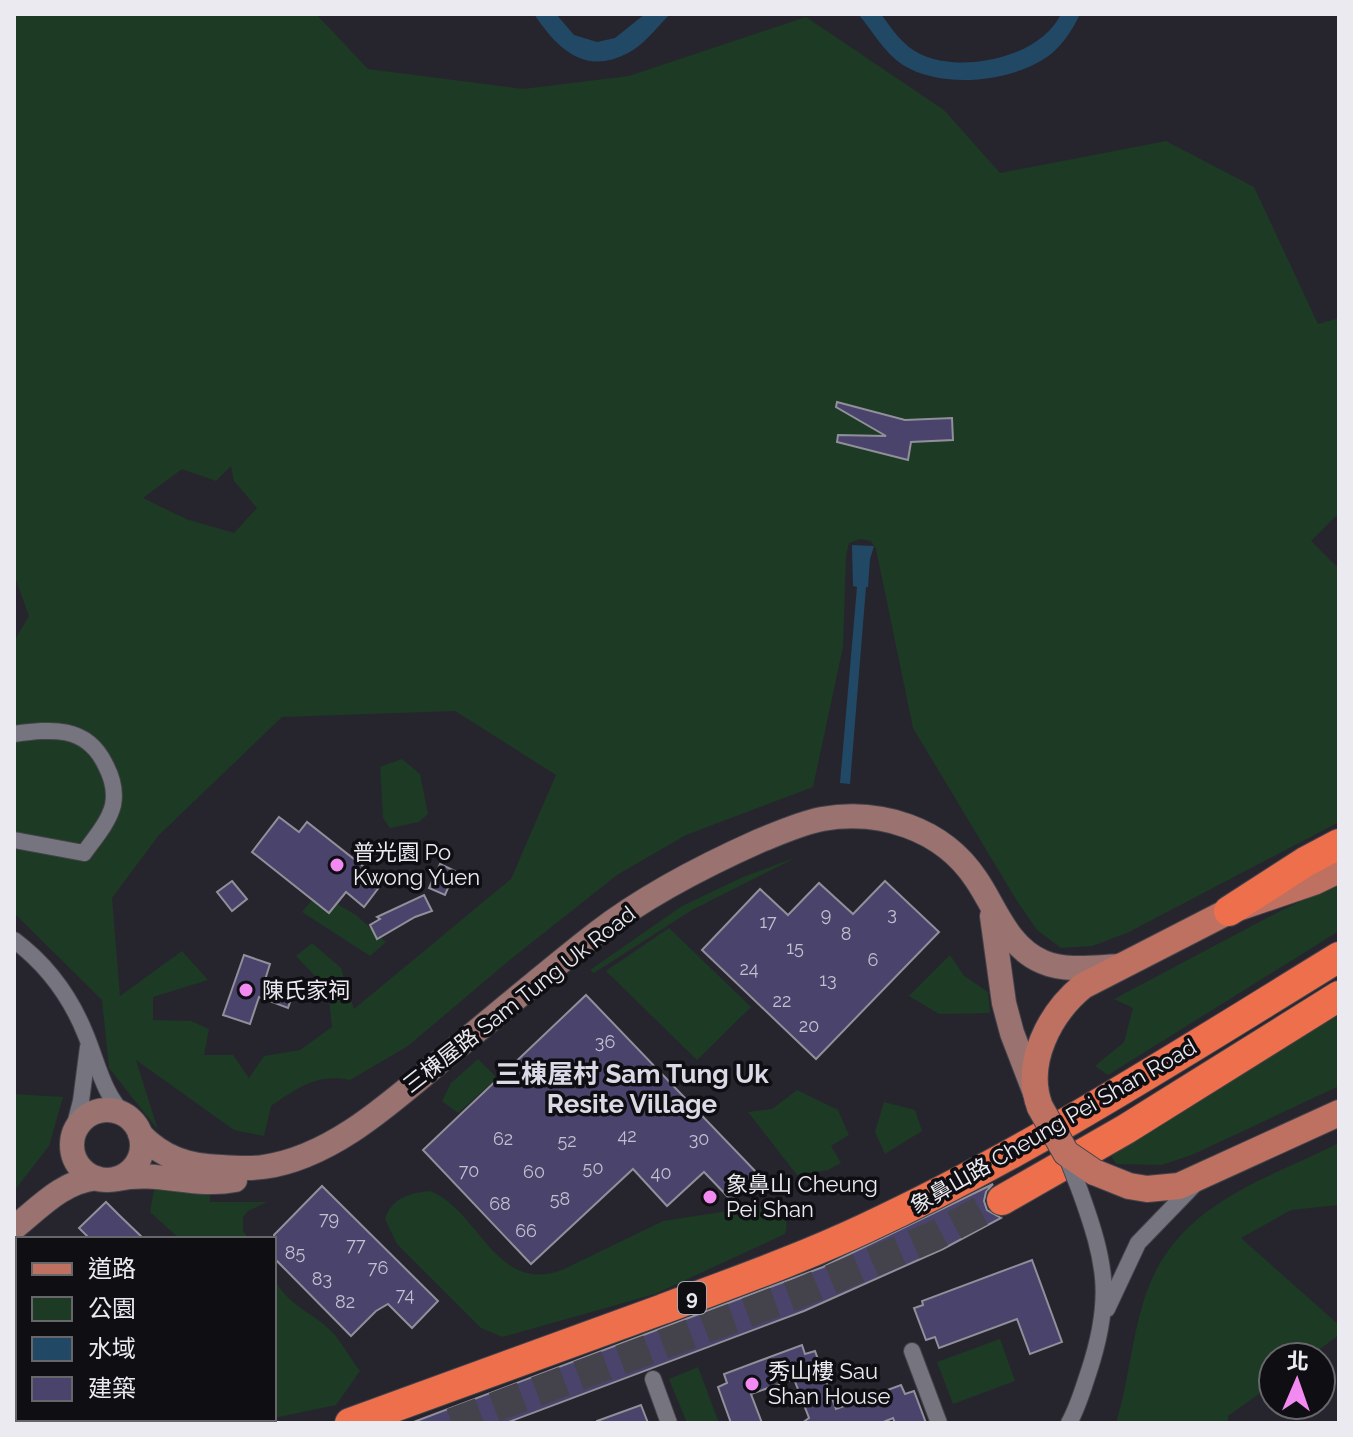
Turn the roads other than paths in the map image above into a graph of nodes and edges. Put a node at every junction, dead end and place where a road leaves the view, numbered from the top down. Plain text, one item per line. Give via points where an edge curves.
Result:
1 (14, 734) edge
2 (14, 840) edge
3 (1339, 844) edge
4 (1339, 870) edge
5 (988, 898) junction
6 (1229, 911) junction
7 (14, 940) edge
8 (1339, 957) edge
9 (1121, 966) junction
10 (1339, 996) edge
11 (86, 1034) junction
12 (1039, 1103) junction
13 (1339, 1113) edge
14 (133, 1125) junction
15 (72, 1139) junction
16 (259, 1168) junction
17 (1203, 1175) junction
18 (106, 1178) junction
19 (1087, 1182) junction
20 (1002, 1200) tunnel mouth
21 (35, 1210) junction
22 (14, 1228) edge
23 (1105, 1314) junction
24 (912, 1351) dead end
25 (653, 1379) dead end
26 (350, 1423) edge
27 (669, 1423) edge
28 (939, 1423) edge
29 (1069, 1423) edge

1 - 2 street via 51,730 84,738 100,753 114,790 113,808 84,853
3 - 6 highway
4 - 6 main road
5 - 9 street, 三棟屋路 Sam Tung Uk Road via 1017,943 1044,962
5 - 12 street, 三棟屋路 Sam Tung Uk Road via 1004,1003
5 - 16 street, 三棟屋路 Sam Tung Uk Road via 944,844 897,821 822,819 791,828 627,911 354,1130 300,1157
6 - 9 main road
7 - 11 street via 48,971
8 - 26 highway, 象鼻山路 Cheung Pei Shan Road / 9 via 1022,1148 863,1230
9 - 12 main road via 1083,986 1052,1020 1039,1052
10 - 20 highway, 象鼻山路 Cheung Pei Shan Road
11 - 14 street via 111,1100
11 - 15 street via 87,1063
12 - 19 main road, bridge
13 - 17 main road
14 - 15 street via 113,1110 96,1112 82,1119
14 - 16 street, 三棟屋路 Sam Tung Uk Road via 160,1152 179,1161
14 - 18 street via 140,1158 131,1171
15 - 18 street via 76,1163 86,1174
15 - 21 street via 61,1178
16 - 18 street, 三棟屋路 Sam Tung Uk Road via 219,1183 150,1175
17 - 19 main road via 1162,1190
17 - 23 street via 1138,1243
18 - 21 street via 70,1184
19 - 23 street
21 - 22 street
23 - 29 street
24 - 28 street
25 - 27 street

